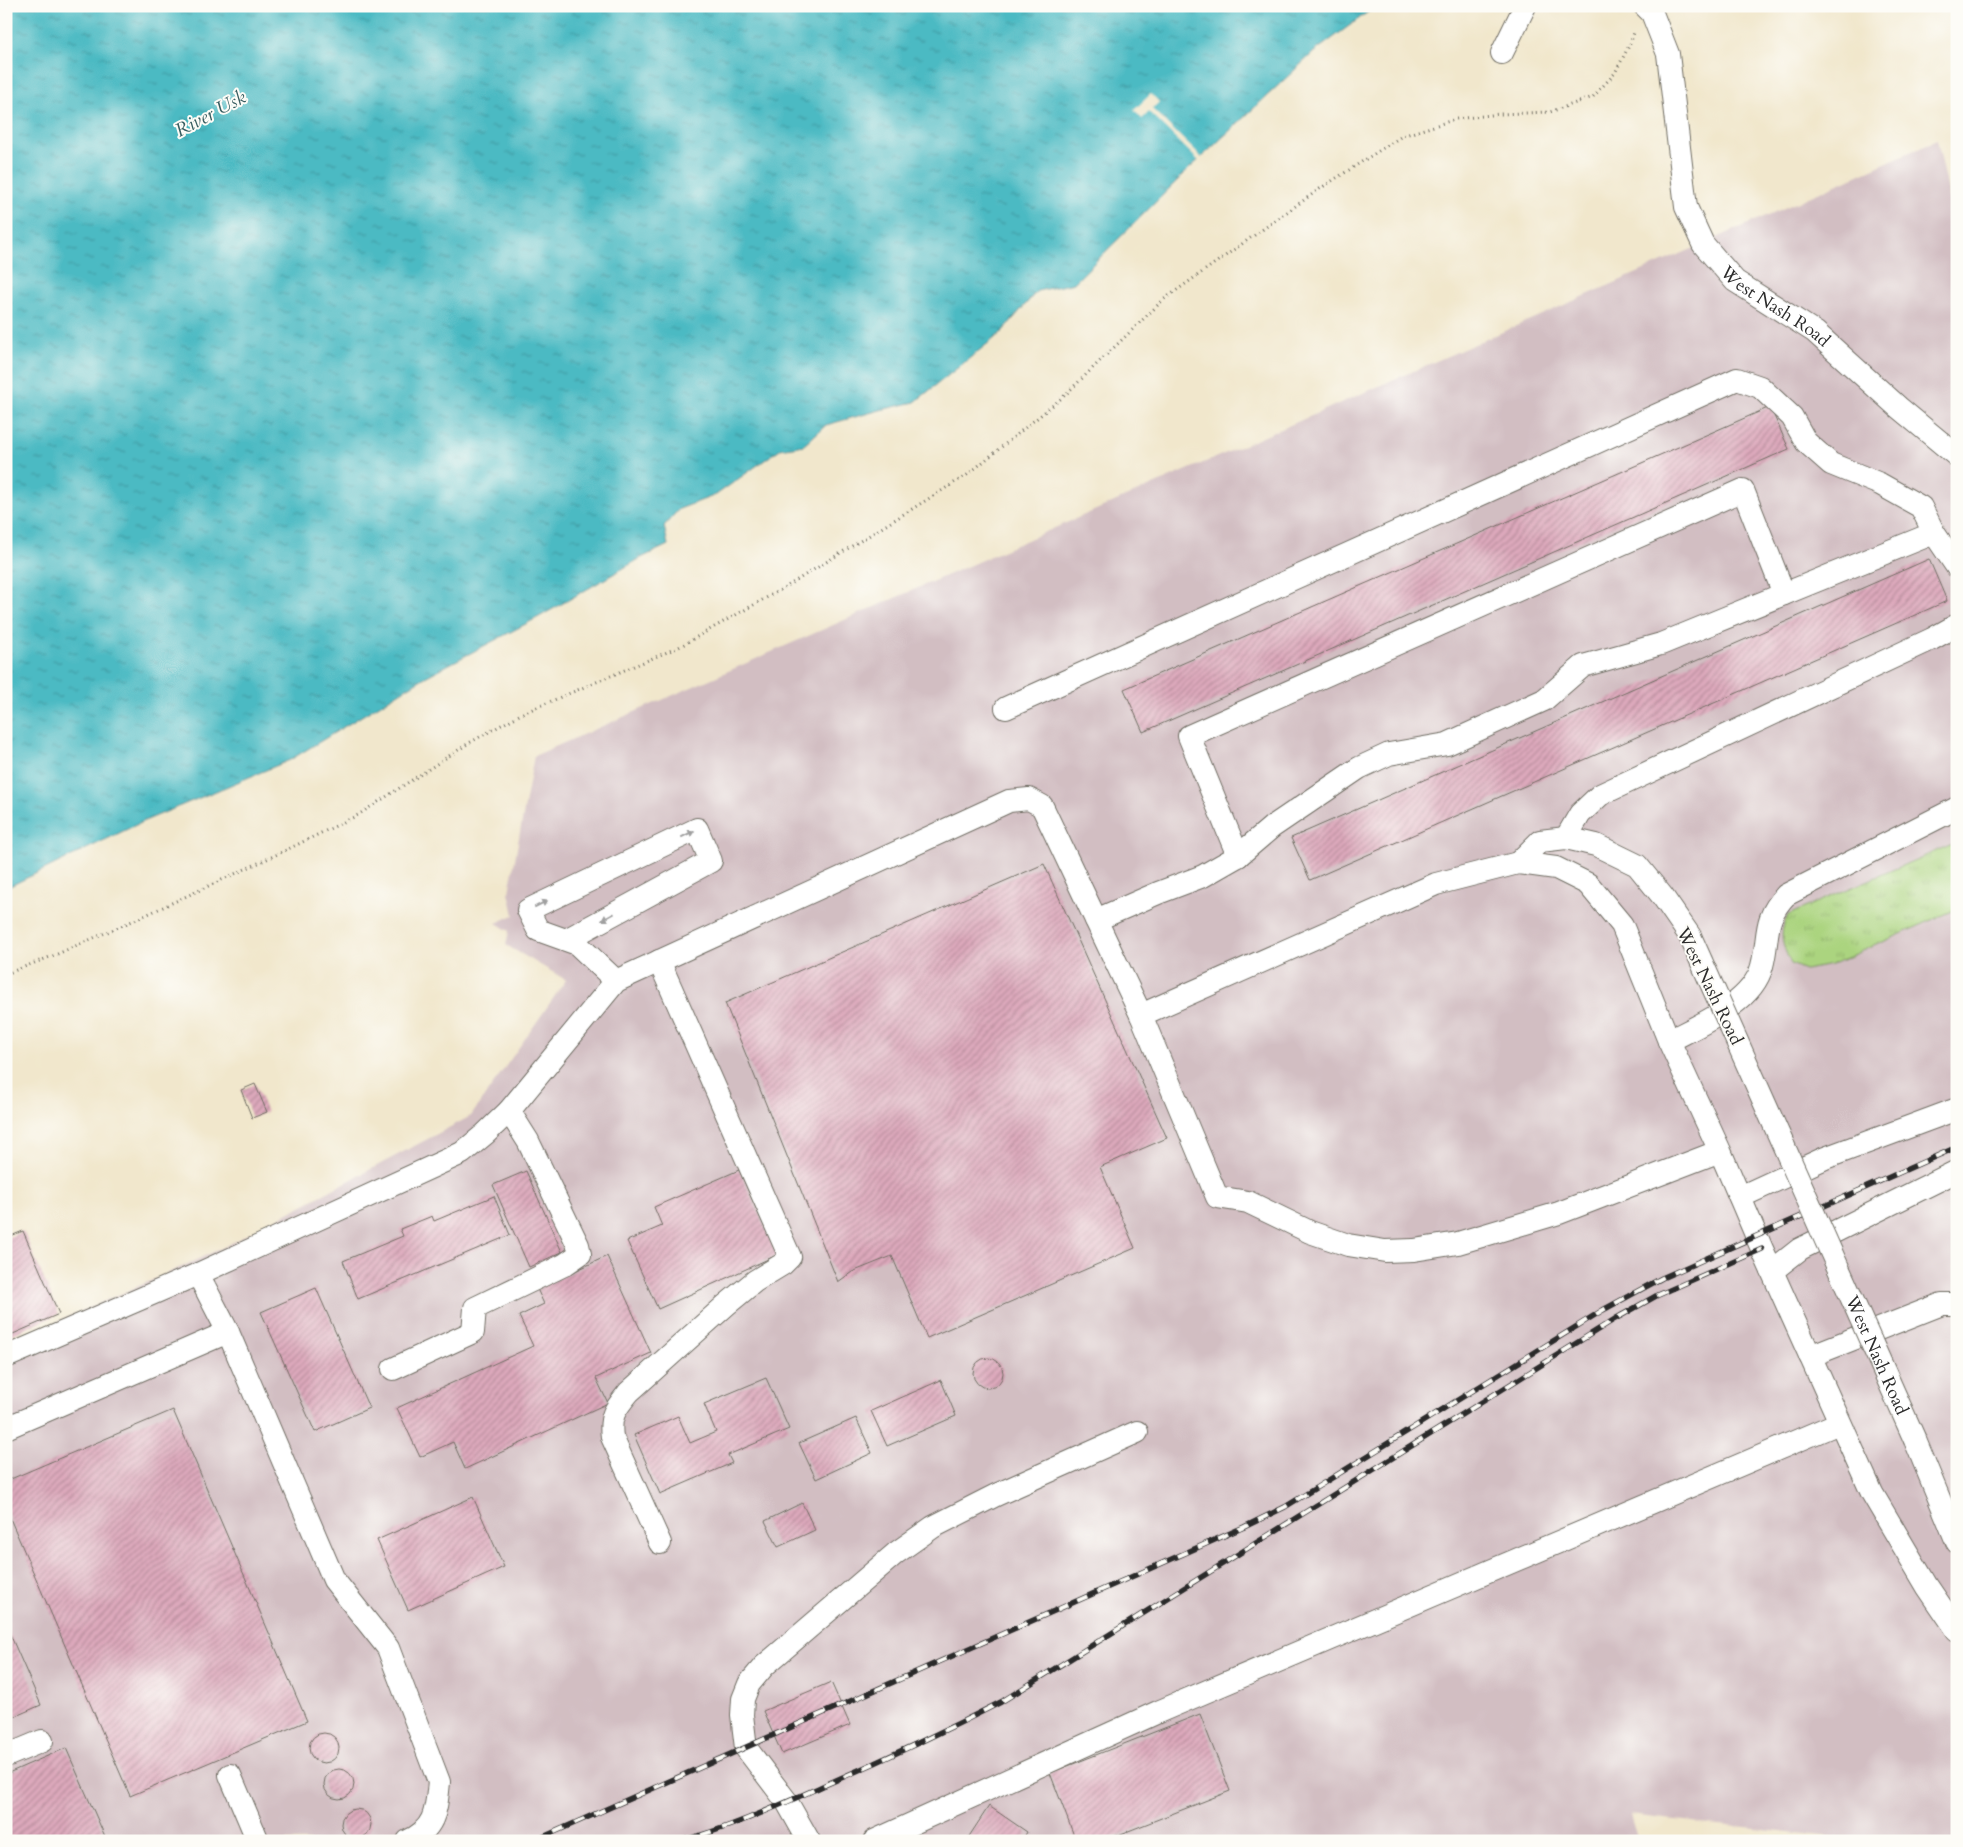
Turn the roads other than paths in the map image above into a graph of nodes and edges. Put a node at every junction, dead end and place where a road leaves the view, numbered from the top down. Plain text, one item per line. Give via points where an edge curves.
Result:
1 (1525, 6) edge
2 (1641, 16) edge
3 (1502, 53) dead end
4 (1957, 456) edge
5 (1934, 533) junction
6 (1957, 567) edge
7 (1784, 594) junction
8 (1957, 625) edge
9 (1006, 708) dead end
10 (1957, 808) edge
11 (1566, 838) junction
12 (1238, 856) junction
13 (1518, 864) junction
14 (1096, 920) junction
15 (566, 940) junction
16 (659, 961) junction
17 (616, 981) junction
18 (1141, 1015) junction
19 (1669, 1040) junction
20 (1957, 1109) edge
21 (509, 1111) junction
22 (1720, 1151) junction
23 (1957, 1171) edge
24 (1740, 1196) junction
25 (1772, 1271) junction
26 (198, 1274) junction
27 (1957, 1304) edge
28 (228, 1332) junction
29 (1810, 1356) junction
30 (6, 1357) edge
31 (393, 1369) dead end
32 (1839, 1423) junction
33 (6, 1428) edge
34 (1137, 1432) dead end
35 (1957, 1542) edge
36 (660, 1543) dead end
37 (1957, 1630) edge
38 (42, 1741) dead end
39 (6, 1756) edge
40 (230, 1775) dead end
41 (258, 1841) edge
42 (408, 1841) edge
43 (809, 1841) edge
44 (874, 1841) edge

1 - 3 street
2 - 4 street, West Nash Road via 1652,13 1668,54 1686,207 1703,244 1735,281 1815,332
5 - 6 street
5 - 7 street
5 - 9 street via 1921,507 1880,484 1831,464 1806,442 1792,417 1760,387 1737,379
7 - 12 street via 1662,644 1583,666 1544,700 1447,744 1389,754 1359,768 1272,827
7 - 12 street via 1744,490 1188,736
8 - 11 street via 1600,795 1580,814
10 - 19 street via 1786,895 1776,905 1769,920 1762,967 1746,994 1702,1024
11 - 13 street, West Nash Road via 1540,841
11 - 35 street, West Nash Road, bridge via 1596,845 1637,865 1690,936 1915,1440
12 - 14 street via 1202,876
13 - 18 street via 1436,884
13 - 19 street via 1556,868 1588,884 1622,925
14 - 16 street via 1042,806 1028,799 1009,801
14 - 18 street
15 -> 15 street via 538,930 528,910 696,830 711,861
15 - 17 street via 577,944
16 - 17 street
16 - 36 street via 790,1257 726,1305 629,1392 615,1409 610,1424 612,1437
17 - 21 street
18 - 22 street via 1217,1196 1248,1202 1310,1232 1348,1245 1386,1251 1458,1243 1559,1213
19 - 22 street
20 - 24 street via 1825,1158
21 - 26 street via 462,1153
21 - 31 street via 528,1141 580,1254 475,1308 473,1332
22 - 24 street
23 - 25 street via 1800,1249
24 - 25 street
25 - 29 street
26 - 28 street
26 - 30 street
27 - 29 street via 1942,1304
28 - 33 street
28 - 42 street via 334,1580 388,1648 439,1782 432,1822
29 - 32 street
32 - 37 street via 1872,1493
32 - 44 street via 1158,1712
34 - 43 street via 933,1527 896,1553 764,1666 749,1684 743,1698 742,1715 746,1748 787,1802
38 - 39 street
40 - 41 street

